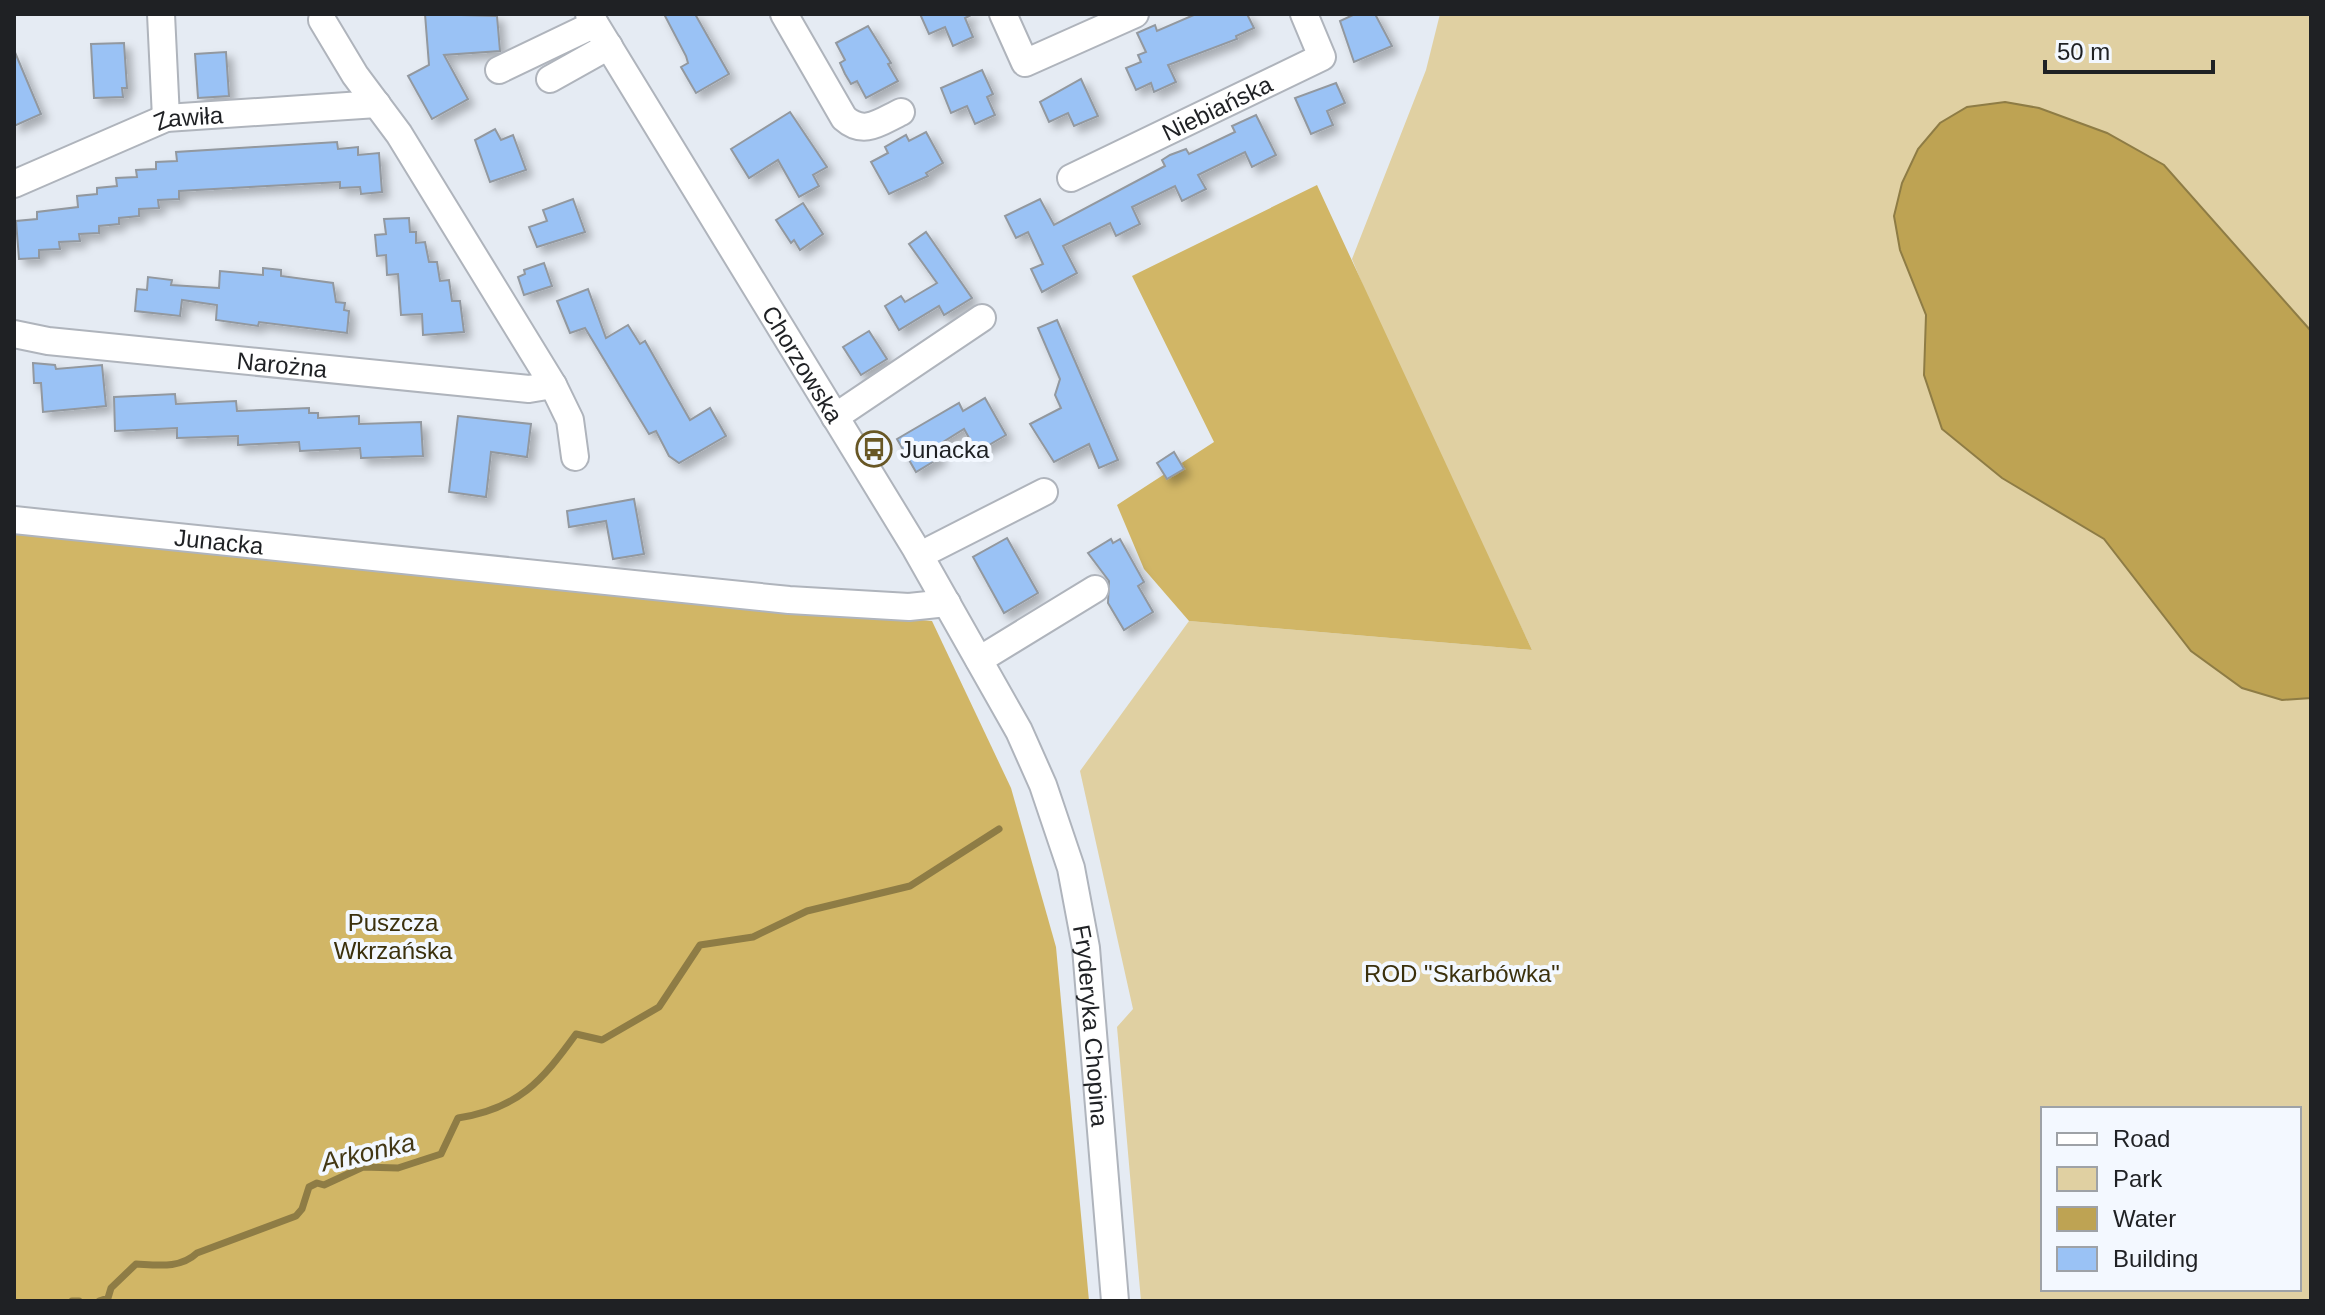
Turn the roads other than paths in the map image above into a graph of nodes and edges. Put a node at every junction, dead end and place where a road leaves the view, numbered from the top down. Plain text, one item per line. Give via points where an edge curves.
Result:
1 (161, 14) edge
2 (784, 14) edge
3 (1003, 14) edge
4 (1135, 14) edge
5 (1304, 14) edge
6 (322, 20) dead end
7 (598, 28) edge
8 (499, 70) dead end
9 (550, 79) dead end
10 (377, 104) junction
11 (901, 112) dead end
12 (166, 118) junction
13 (1071, 178) dead end
14 (14, 184) edge
15 (982, 318) dead end
16 (14, 334) edge
17 (553, 385) junction
18 (835, 417) junction
19 (575, 457) dead end
20 (1044, 492) dead end
21 (14, 520) edge
22 (932, 549) dead end
23 (1095, 589) dead end
24 (947, 603) junction
25 (979, 660) junction
26 (1032, 758) joint
27 (1115, 1301) edge

1 - 12 street
2 - 11 street via 852,125 869,128
3 - 4 street via 1025,63
5 - 13 street, Niebiańska via 1322,57
6 - 10 street
7 - 8 street
7 - 9 street
7 - 18 street, Chorzowska
10 - 12 street, Zawiła
10 - 17 street
12 - 14 street, Zawiła
15 - 18 street
16 - 17 street, Narożna via 529,389
17 - 19 street via 570,420
18 - 24 street, Chorzowska
20 - 22 street
21 - 24 street, Junacka via 789,600 909,607
23 - 25 street
24 - 25 street, Chorzowska
25 - 26 street, Chorzowska
26 - 27 street, Fryderyka Chopina via 1063,841 1082,922

